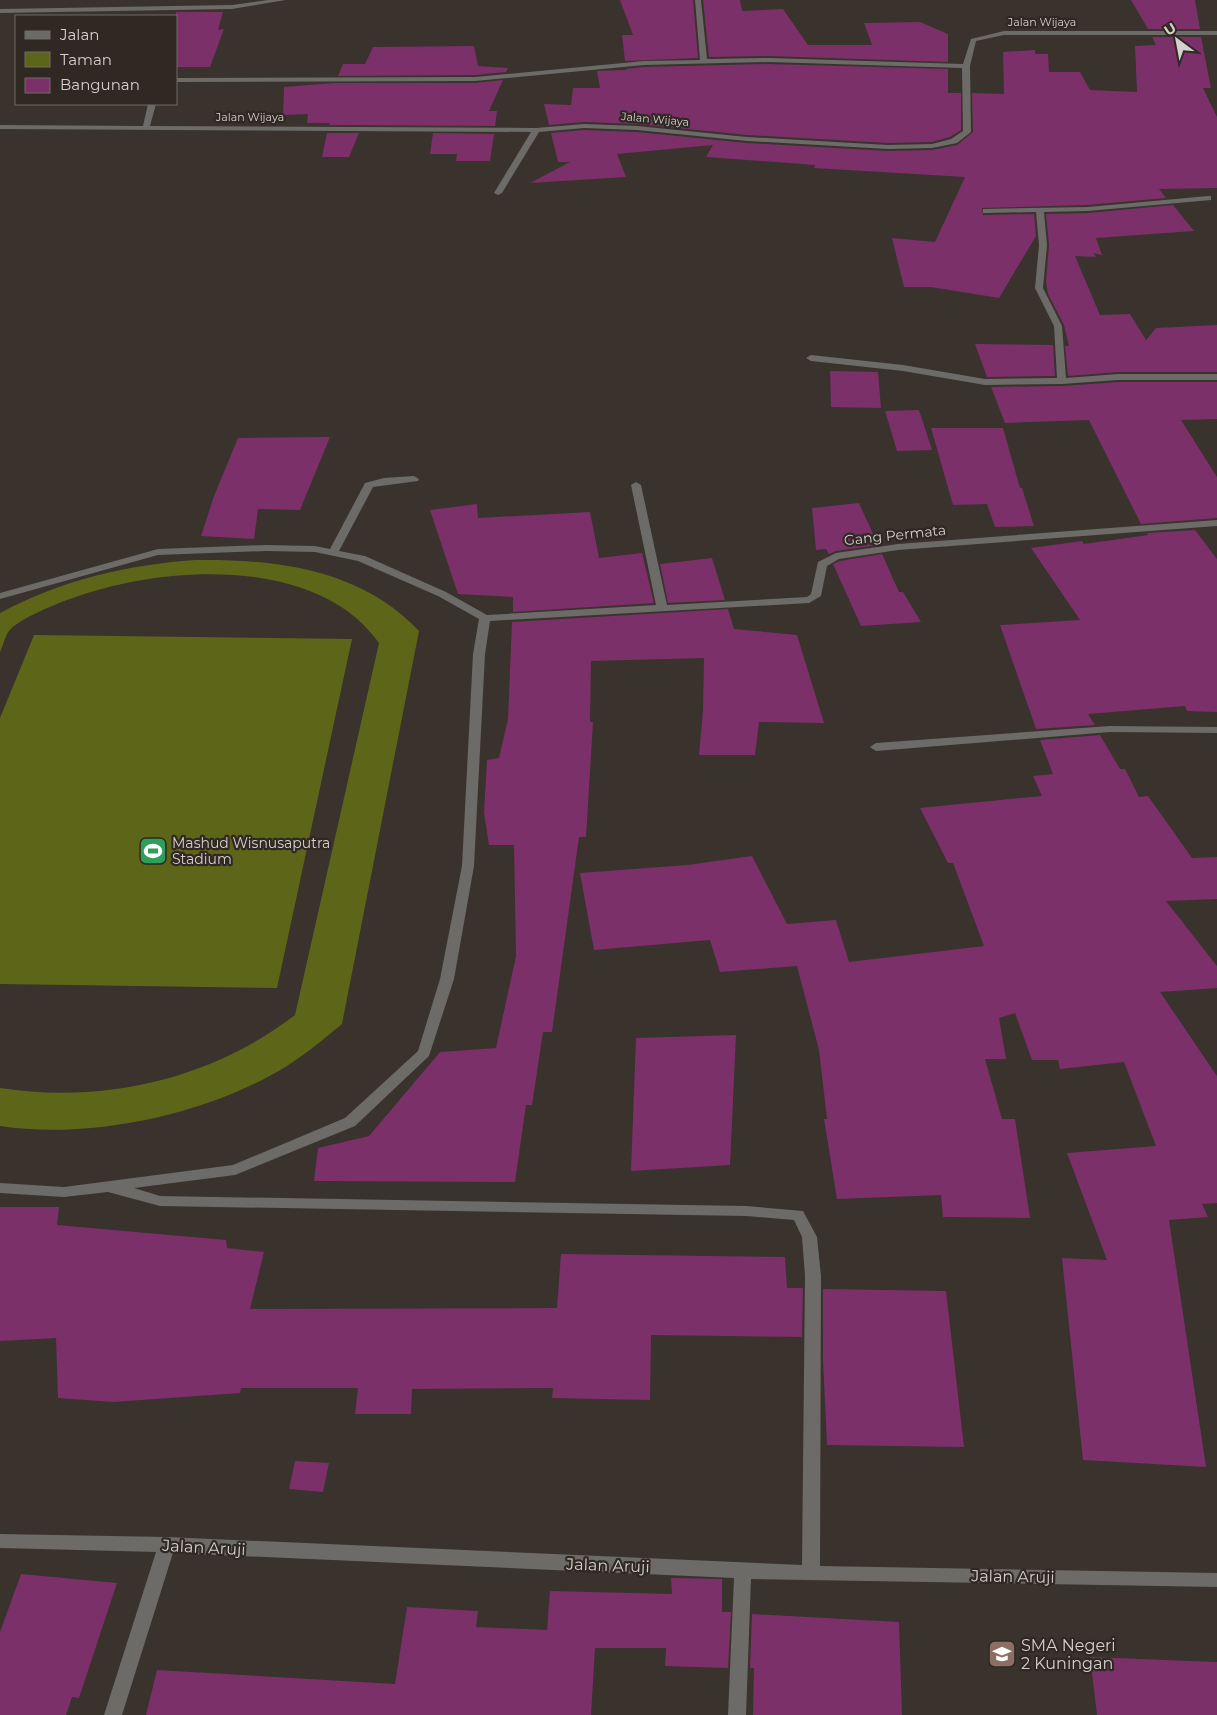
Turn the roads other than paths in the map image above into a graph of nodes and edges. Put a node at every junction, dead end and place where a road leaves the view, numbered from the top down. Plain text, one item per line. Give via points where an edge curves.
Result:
1 (283, 0) edge
2 (698, 0) edge
3 (0, 11) edge
4 (1217, 32) edge
5 (704, 62) junction
6 (966, 66) junction
7 (178, 80) edge
8 (152, 105) edge
9 (0, 127) edge
10 (146, 128) junction
11 (536, 130) junction
12 (498, 193) dead end
13 (1208, 198) dead end
14 (986, 211) dead end
15 (1040, 211) junction
16 (811, 358) dead end
17 (1217, 377) edge
18 (1062, 381) junction
19 (414, 479) dead end
20 (636, 485) dead end
21 (1217, 523) edge
22 (333, 553) junction
23 (0, 596) edge
24 (662, 608) junction
25 (485, 618) junction
26 (1217, 730) edge
27 (876, 747) dead end
28 (107, 1186) junction
29 (0, 1188) edge
30 (0, 1541) edge
31 (167, 1544) junction
32 (743, 1571) junction
33 (811, 1572) junction
34 (1217, 1580) edge
35 (113, 1715) edge
36 (736, 1715) edge

1 - 3 street via 232,7
2 - 5 street
4 - 6 street, Jalan Wijaya via 1004,33 973,40
5 - 6 street via 768,60
5 - 7 street via 644,63 475,79
6 - 11 street, Jalan Wijaya via 967,132 954,141 932,146 841,146 637,128 584,126
8 - 10 street
9 - 10 street, Jalan Wijaya
10 - 11 street, Jalan Wijaya
11 - 12 street
13 - 15 street
14 - 15 street
15 - 18 street via 1043,245 1039,288 1058,326
16 - 18 street via 903,368 984,382
17 - 18 street via 1118,377
19 - 22 street via 369,485
20 - 24 street
21 - 24 street, Gang Permata via 898,547 836,556 822,564 816,596 809,600
22 - 23 street via 315,549 266,548 158,552
22 - 25 street via 361,558 442,594
24 - 25 street, Gang Permata
25 - 28 street via 479,654 468,866 447,979 424,1053 350,1122 235,1170
26 - 27 street via 1110,729
28 - 29 street via 64,1192
28 - 33 street via 160,1200 746,1211 798,1215 808,1227 811,1238 813,1276
30 - 31 street, Jalan Aruji
31 - 32 street, Jalan Aruji
31 - 35 street
32 - 33 street, Jalan Aruji
32 - 36 street
33 - 34 street, Jalan Aruji

